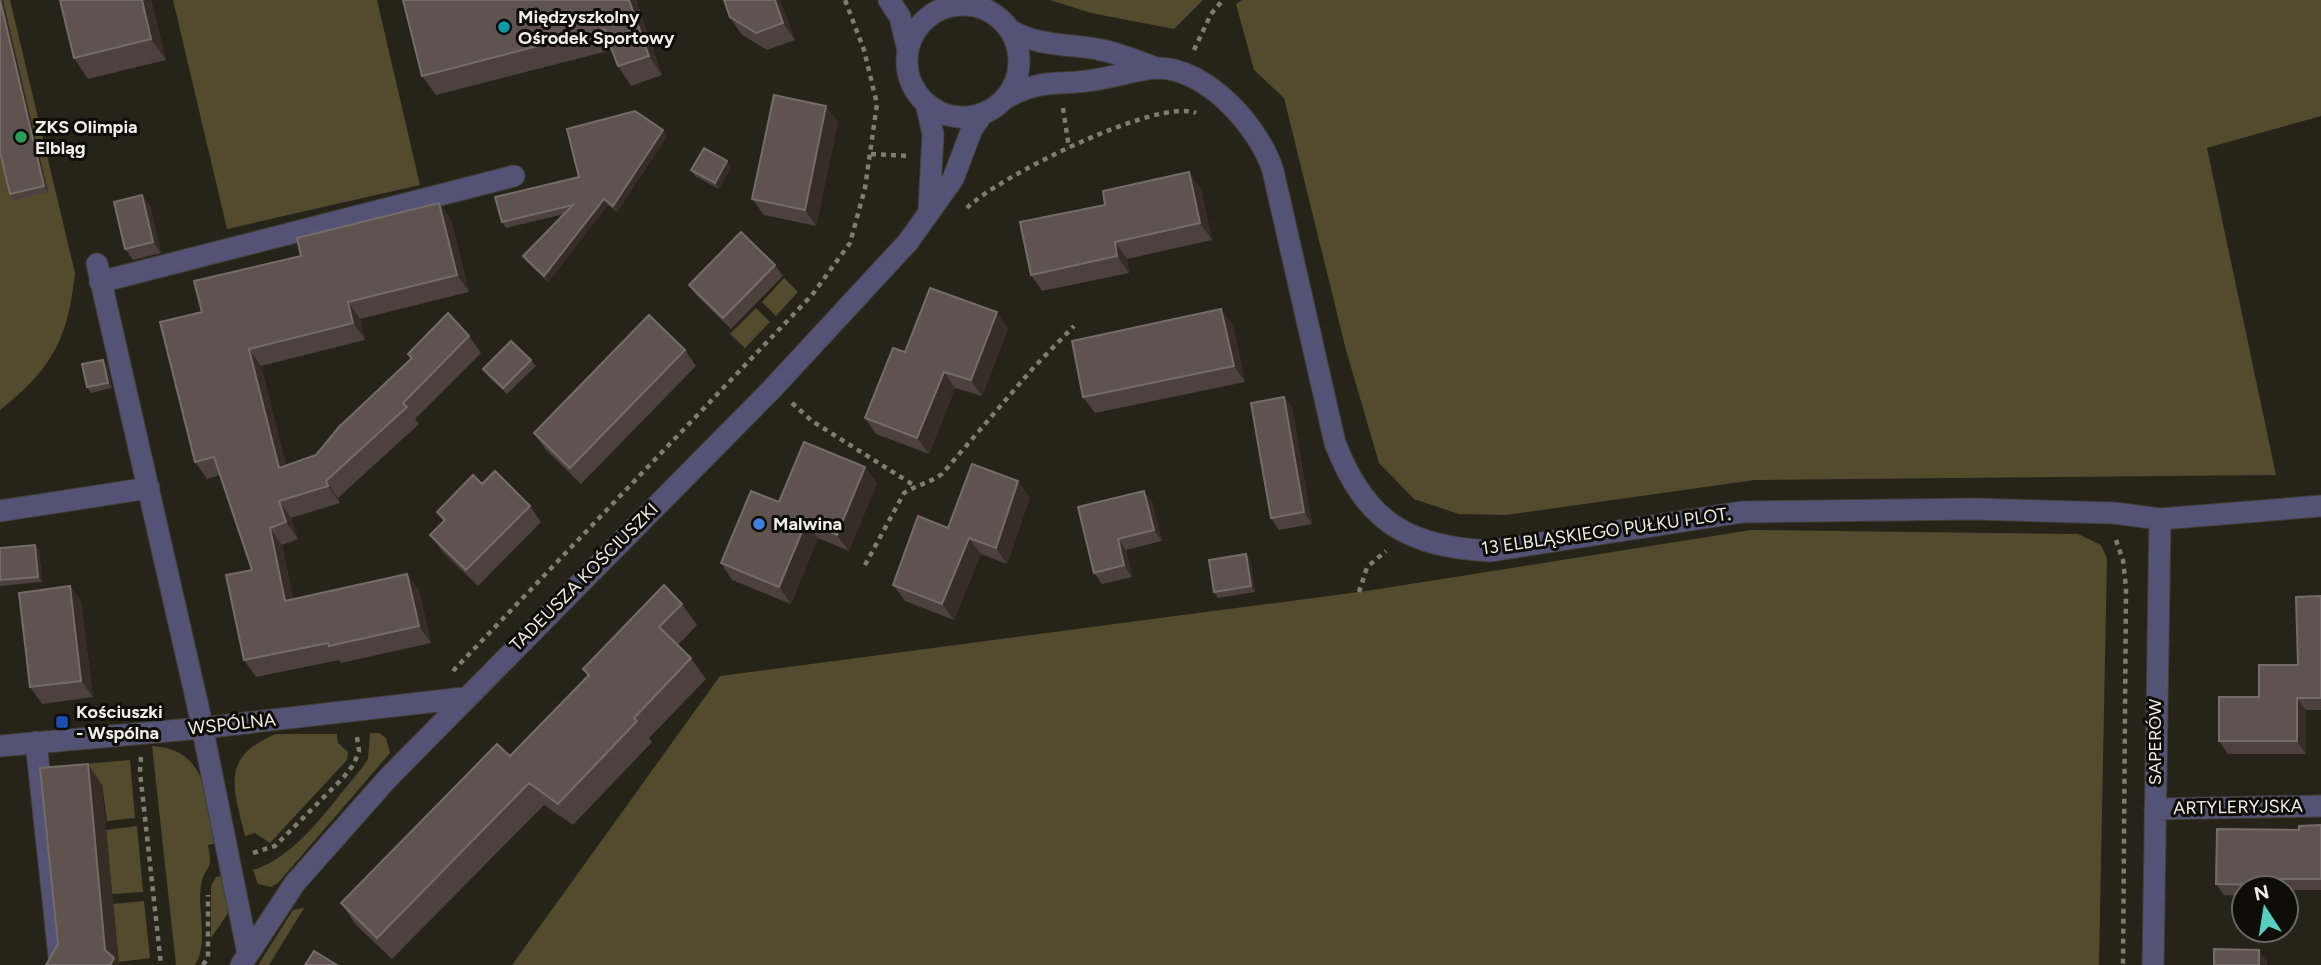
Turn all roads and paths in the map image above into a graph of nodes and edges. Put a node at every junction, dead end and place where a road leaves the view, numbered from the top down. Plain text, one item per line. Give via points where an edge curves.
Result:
1 (845, 0) edge
2 (889, 0) edge
3 (1223, 0) edge
4 (945, 3) edge
5 (1010, 30) junction
6 (908, 50) junction
7 (1156, 68) junction
8 (1185, 73) junction
9 (1006, 98) junction
10 (926, 103) junction
11 (983, 113) junction
12 (1202, 115) dead end
13 (514, 176) dead end
14 (929, 209) junction
15 (959, 216) dead end
16 (1074, 326) dead end
17 (786, 398) dead end
18 (915, 486) junction
19 (149, 488) junction
20 (2321, 506) edge
21 (0, 511) edge
22 (2160, 519) junction
23 (2110, 534) dead end
24 (1383, 541) dead end
25 (865, 565) dead end
26 (1359, 592) dead end
27 (448, 677) dead end
28 (464, 698) junction
29 (202, 728) junction
30 (357, 734) dead end
31 (36, 743) junction
32 (0, 746) edge
33 (2321, 806) edge
34 (2155, 809) junction
35 (230, 857) junction
36 (208, 891) dead end
37 (245, 959) edge
38 (60, 965) edge
39 (203, 965) edge
40 (2123, 965) edge
41 (2154, 965) edge

1 - 27 path via 877,104 865,188 850,243 812,295
2 - 6 street via 900,17
3 - 8 path via 1211,14
4 - 5 street via 977,6
4 - 6 street via 922,23
5 - 7 street, 13 ELBLĄSKIEGO PUŁKU PLOT. via 1028,40 1125,56
5 - 9 street via 1018,72
6 - 10 street via 910,79
7 - 8 street, 13 ELBLĄSKIEGO PUŁKU PLOT.
7 - 9 street, 13 ELBLĄSKIEGO PUŁKU PLOT. via 1093,80 1039,83
8 - 22 street, 13 ELBLĄSKIEGO PUŁKU PLOT. via 1235,110 1260,139 1280,200 1335,443 1346,471 1377,513 1422,541 1449,549 1490,551 1742,512 1952,509 2114,513
9 - 11 street
10 - 11 street via 953,116
10 - 14 street, TADEUSZA KOŚCIUSZKI via 933,134
11 - 14 street, TADEUSZA KOŚCIUSZKI via 953,179
12 - 15 path via 1172,110 1131,123 1019,172 977,198
13 - 19 street, TADEUSZA KOŚCIUSZKI via 98,273
14 - 28 street, TADEUSZA KOŚCIUSZKI via 908,242 772,389
16 - 18 path via 942,474
17 - 18 path via 812,421
18 - 25 path via 904,493
19 - 21 street
19 - 29 street, TADEUSZA KOŚCIUSZKI
20 - 22 street, 13 ELBLĄSKIEGO PUŁKU PLOT.
22 - 34 street, SAPERÓW
23 - 40 path via 2120,550 2126,588
24 - 26 path via 1391,547 1367,567
28 - 29 street, WSPÓLNA
28 - 37 street, TADEUSZA KOŚCIUSZKI via 295,883
29 - 31 street, WSPÓLNA
29 - 35 street, TADEUSZA KOŚCIUSZKI
30 - 35 path via 359,751 354,764 294,830 275,846
31 - 32 street, WSPÓLNA
31 - 38 street
33 - 34 street, ARTYLERYJSKA
34 - 41 street, SAPERÓW
35 - 37 street, TADEUSZA KOŚCIUSZKI
36 - 39 path via 208,958

